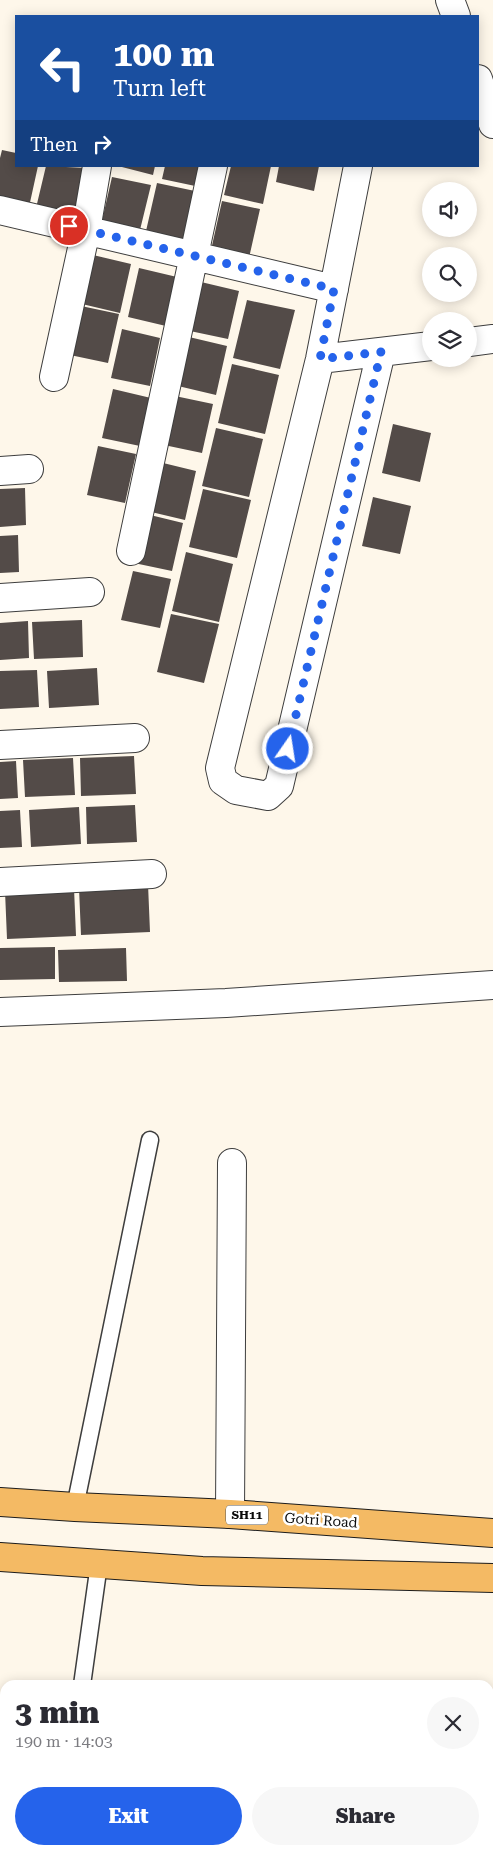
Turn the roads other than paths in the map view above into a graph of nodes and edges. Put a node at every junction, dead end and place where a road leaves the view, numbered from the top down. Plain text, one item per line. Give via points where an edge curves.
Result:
1 (450, 0) edge
2 (456, 15) edge
3 (479, 83) edge
4 (493, 124) edge
5 (97, 167) edge
6 (213, 167) edge
7 (358, 167) edge
8 (0, 210) edge
9 (86, 230) junction
10 (195, 256) junction
11 (334, 289) junction
12 (493, 339) edge
13 (477, 341) edge
14 (422, 347) edge
15 (381, 352) junction
16 (320, 359) junction
17 (54, 377) dead end
18 (29, 469) dead end
19 (0, 471) edge
20 (131, 551) dead end
21 (90, 592) dead end
22 (0, 598) edge
23 (135, 738) dead end
24 (0, 745) edge
25 (152, 874) dead end
26 (0, 882) edge
27 (493, 985) edge
28 (0, 1012) edge
29 (150, 1140) dead end
30 (232, 1163) dead end
31 (0, 1502) edge
32 (75, 1507) junction
33 (230, 1514) junction
34 (493, 1533) edge
35 (0, 1557) edge
36 (99, 1564) junction
37 (493, 1578) edge
38 (83, 1680) edge

1 - 2 street
3 - 4 street
5 - 9 street
6 - 10 street
7 - 11 street
8 - 9 street
9 - 10 street
9 - 17 street
10 - 11 street
10 - 20 street
11 - 16 street
12 - 13 street
14 - 15 street
15 - 16 street
15 - 16 street via 279,786 268,796 252,794 236,790 224,781 220,768
18 - 19 street
21 - 22 street
23 - 24 street
25 - 26 street
27 - 28 street via 226,1003
29 - 32 lane
30 - 33 street
31 - 32 main road, Gotri Road / SH11
32 - 33 main road, Gotri Road / SH11
33 - 34 main road, Gotri Road / SH11
35 - 36 main road
36 - 37 main road
36 - 38 lane

